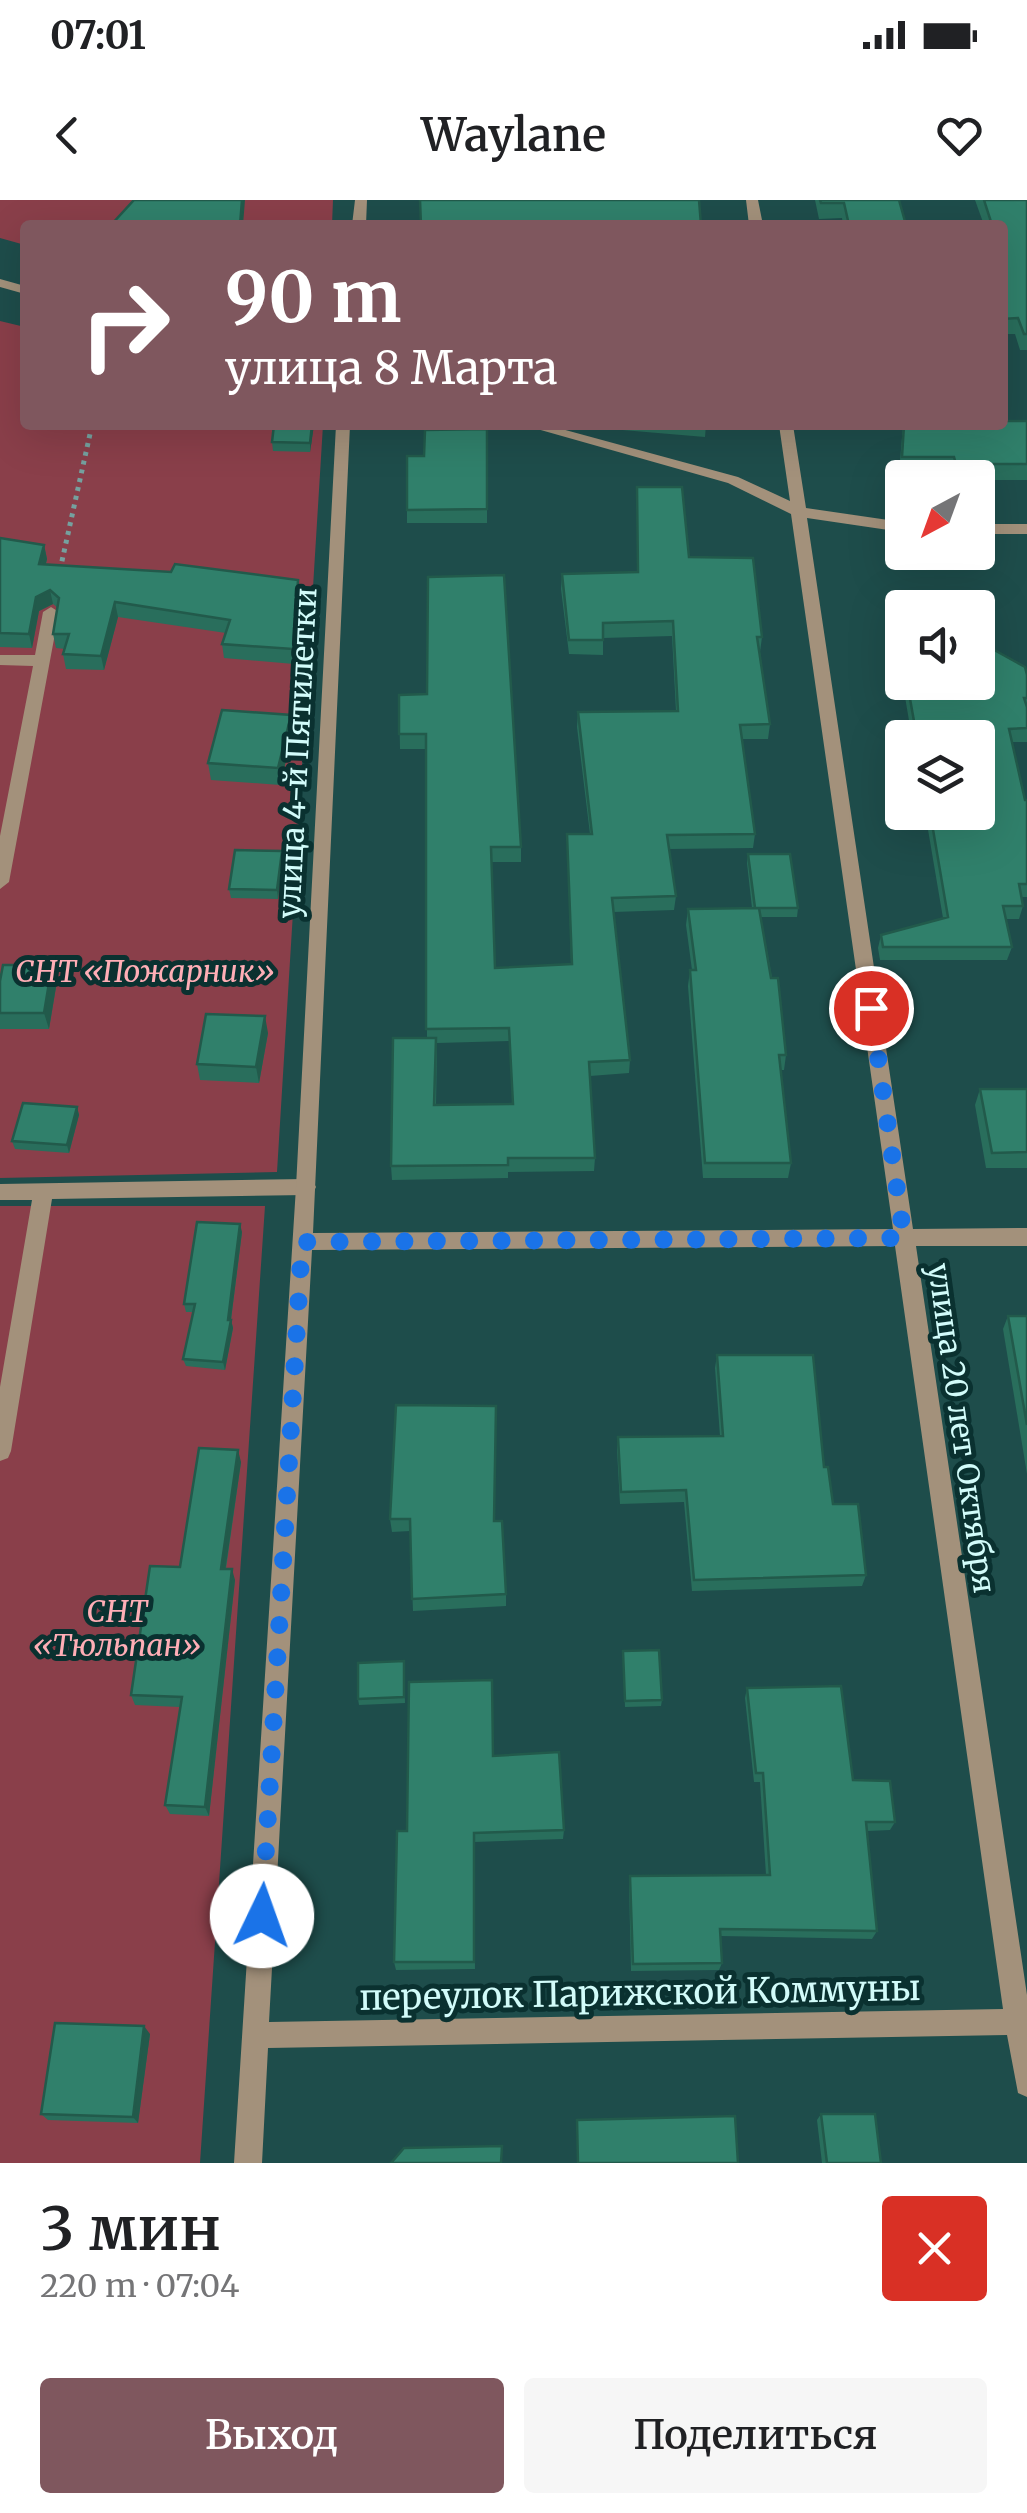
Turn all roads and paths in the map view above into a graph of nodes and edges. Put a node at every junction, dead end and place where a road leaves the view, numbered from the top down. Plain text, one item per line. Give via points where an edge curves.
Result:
1 (91, 430) edge
2 (343, 430) edge
3 (548, 430) edge
4 (787, 430) edge
5 (800, 512) junction
6 (885, 524) edge
7 (1027, 529) edge
8 (995, 530) edge
9 (51, 612) joint
10 (0, 660) edge
11 (41, 661) junction
12 (0, 882) edge
13 (306, 1186) junction
14 (0, 1192) edge
15 (43, 1193) junction
16 (1027, 1237) edge
17 (904, 1238) junction
18 (302, 1242) junction
19 (0, 1451) edge
20 (1022, 2022) edge
21 (255, 2035) junction
22 (1027, 2084) edge
23 (248, 2163) edge

1 - 9 path
2 - 13 street, улица 4-й Пятилетки
3 - 5 street via 733,480
4 - 5 street, улица 20 лет Октября
5 - 6 street
5 - 17 street, улица 20 лет Октября
7 - 8 street
9 - 11 street
10 - 11 street
11 - 12 street
13 - 15 street
13 - 18 street, улица 4-й Пятилетки
14 - 15 street
15 - 19 street
16 - 17 street
17 - 18 street
17 - 20 street, улица 20 лет Октября
18 - 21 street, улица 4-й Пятилетки
20 - 21 street, переулок Парижской Коммуны
20 - 22 street, улица 20 лет Октября
21 - 23 street, улица 4-й Пятилетки

